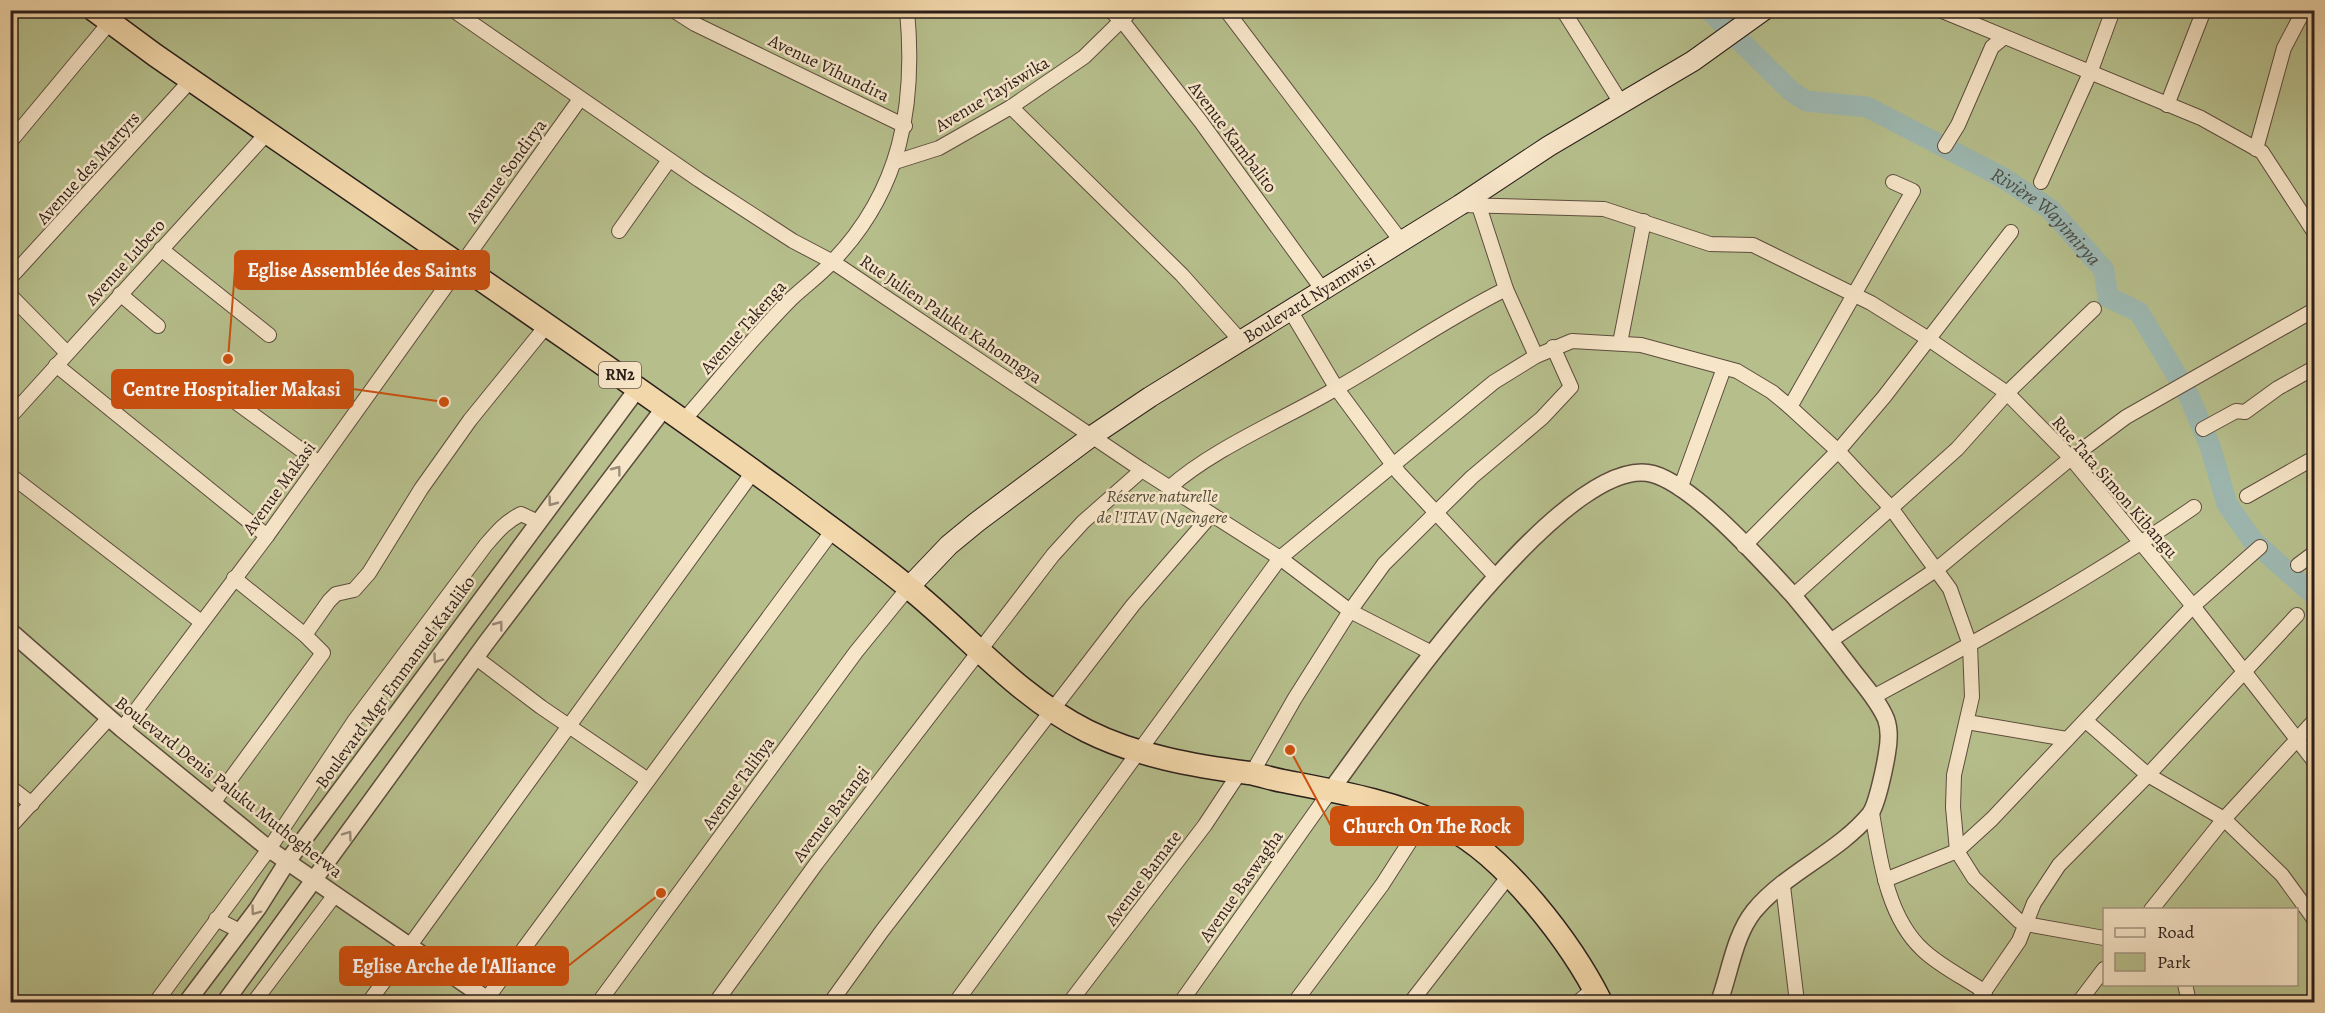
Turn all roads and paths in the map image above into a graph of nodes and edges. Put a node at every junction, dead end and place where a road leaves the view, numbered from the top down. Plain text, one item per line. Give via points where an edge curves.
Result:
1 (453, 10) edge
2 (673, 10) edge
3 (907, 10) edge
4 (1110, 10) edge
5 (1132, 10) edge
6 (1226, 10) edge
7 (1563, 10) edge
8 (1764, 10) edge
9 (1940, 10) edge
10 (2113, 10) edge
11 (2204, 10) edge
12 (2304, 10) edge
13 (102, 16) edge
14 (1123, 22) junction
15 (2003, 38) junction
16 (2090, 74) junction
17 (191, 80) junction
18 (579, 99) junction
19 (1621, 102) junction
20 (2167, 105) junction
21 (1011, 108) junction
22 (906, 126) junction
23 (268, 132) junction
24 (10, 142) edge
25 (2248, 144) junction
26 (1945, 146) dead end
27 (669, 160) junction
28 (895, 162) junction
29 (1893, 182) dead end
30 (2042, 182) dead end
31 (1469, 205) junction
32 (1644, 221) junction
33 (619, 231) dead end
34 (2011, 232) dead end
35 (2314, 232) edge
36 (1401, 241) junction
37 (161, 249) junction
38 (833, 262) junction
39 (461, 265) junction
40 (10, 278) edge
41 (1506, 289) junction
42 (1322, 290) junction
43 (120, 294) junction
44 (1854, 294) junction
45 (10, 295) edge
46 (2094, 309) dead end
47 (1290, 310) junction
48 (2314, 310) edge
49 (547, 325) junction
50 (158, 326) dead end
51 (269, 335) dead end
52 (1927, 338) junction
53 (1240, 340) junction
54 (1620, 343) junction
55 (1553, 347) junction
56 (67, 353) junction
57 (1536, 356) junction
58 (56, 365) junction
59 (1724, 368) junction
60 (2314, 368) edge
61 (638, 388) junction
62 (1337, 389) junction
63 (2007, 393) junction
64 (233, 400) dead end
65 (665, 407) junction
66 (1790, 407) junction
67 (10, 417) edge
68 (683, 421) junction
69 (2203, 429) dead end
70 (1092, 435) junction
71 (1838, 451) junction
72 (2071, 458) junction
73 (2314, 458) edge
74 (319, 463) junction
75 (1394, 465) junction
76 (1142, 470) junction
77 (753, 472) junction
78 (10, 475) edge
79 (1169, 488) junction
80 (1680, 489) junction
81 (2247, 496) dead end
82 (2194, 507) dead end
83 (1890, 508) junction
84 (1435, 513) junction
85 (1211, 515) junction
86 (538, 522) junction
87 (833, 530) junction
88 (267, 536) junction
89 (2142, 544) junction
90 (1744, 546) junction
91 (2260, 547) dead end
92 (2314, 553) edge
93 (1280, 558) junction
94 (2298, 565) dead end
95 (1937, 569) junction
96 (1496, 577) junction
97 (234, 578) junction
98 (909, 587) junction
99 (1793, 596) junction
100 (2193, 606) junction
101 (1350, 611) junction
102 (2297, 615) dead end
103 (200, 621) junction
104 (10, 631) edge
105 (305, 635) junction
106 (1830, 641) junction
107 (1970, 645) junction
108 (977, 650) junction
109 (1432, 653) junction
110 (475, 657) junction
111 (2243, 671) junction
112 (1874, 698) junction
113 (1053, 711) junction
114 (109, 718) junction
115 (2086, 721) junction
116 (2314, 721) edge
117 (1967, 722) junction
118 (571, 727) junction
119 (122, 729) junction
120 (2067, 739) junction
121 (2297, 741) junction
122 (1141, 752) junction
123 (2314, 761) edge
124 (1246, 773) junction
125 (2148, 775) junction
126 (648, 780) junction
127 (10, 787) edge
128 (1331, 790) junction
129 (213, 803) junction
130 (32, 804) junction
131 (1872, 813) junction
132 (1425, 818) junction
133 (2224, 819) junction
134 (10, 827) edge
135 (269, 849) junction
136 (1957, 851) junction
137 (287, 862) junction
138 (1508, 877) junction
139 (1886, 880) junction
140 (314, 882) junction
141 (1783, 886) junction
142 (334, 896) junction
143 (2305, 903) edge
144 (2152, 908) edge
145 (216, 919) junction
146 (2314, 919) edge
147 (2026, 924) junction
148 (240, 931) junction
149 (2103, 938) edge
150 (411, 947) junction
151 (2103, 970) edge
152 (2185, 986) edge
153 (1981, 997) edge
154 (1591, 998) edge
155 (156, 1002) edge
156 (187, 1002) edge
157 (225, 1002) edge
158 (255, 1002) edge
159 (369, 1002) edge
160 (489, 1002) edge
161 (599, 1002) edge
162 (716, 1002) edge
163 (831, 1002) edge
164 (956, 1002) edge
165 (1070, 1002) edge
166 (1181, 1002) edge
167 (1295, 1002) edge
168 (1411, 1002) edge
169 (1719, 1002) edge
170 (1797, 1002) edge
171 (2079, 1002) edge
172 (2189, 1002) edge

1 - 18 street, Rue Julien Paluku Kahonngya
2 - 22 street, Avenue Vihundira
3 - 22 street via 910,60
4 - 14 street, Avenue Kambalito
5 - 14 street, Avenue Tayiswika
6 - 36 street
7 - 19 street
8 - 19 main road, Boulevard Nyamwisi via 1693,61
9 - 15 street
10 - 16 street
11 - 20 street
12 - 25 street via 2284,48
13 - 17 highway, RN2
13 - 24 street via 53,94
14 - 21 street, Avenue Tayiswika via 1084,57
14 - 42 street, Avenue Kambalito via 1201,122
15 - 16 street
15 - 26 street via 1992,47
16 - 20 street
16 - 30 street
17 - 23 highway, RN2
17 - 40 street, Avenue des Martyrs
18 - 27 street, Rue Julien Paluku Kahonngya
18 - 39 street, Avenue Sondirya
19 - 31 main road, Boulevard Nyamwisi via 1549,146
20 - 25 street via 2201,118
21 - 28 street, Avenue Tayiswika via 939,148
21 - 53 street via 1138,231
22 - 28 street
23 - 37 street, Avenue Lubero
23 - 39 highway, RN2
25 - 35 street via 2262,152
27 - 33 street
27 - 38 street, Rue Julien Paluku Kahonngya via 793,241
28 - 38 street via 871,214
29 - 44 street via 1912,191
31 - 32 street, Rue Tata Simon Kibangu via 1604,209
31 - 36 main road, Boulevard Nyamwisi
31 - 41 street
32 - 44 street, Rue Tata Simon Kibangu via 1710,244 1753,246
32 - 54 street
34 - 52 street
36 - 42 main road, Boulevard Nyamwisi
37 - 43 street, Avenue Lubero
37 - 51 street
38 - 68 street, Avenue Takenga via 791,299
38 - 70 street, Rue Julien Paluku Kahonngya
39 - 49 highway, RN2
39 - 74 street, Avenue Makasi
41 - 57 street
41 - 62 street via 1473,305
42 - 47 main road, Boulevard Nyamwisi
43 - 50 street
43 - 56 street, Avenue Lubero
44 - 52 street, Rue Tata Simon Kibangu
44 - 66 street
45 - 56 street
46 - 63 street
47 - 53 main road, Boulevard Nyamwisi
47 - 62 street
48 - 72 street via 2126,417
49 - 61 highway, RN2
49 - 105 street via 421,489 369,573 354,590 336,594
52 - 63 street, Rue Tata Simon Kibangu
52 - 71 street
53 - 70 main road, Boulevard Nyamwisi
54 - 55 street via 1572,341
54 - 59 street
55 - 57 street
55 - 84 street, Avenue Bamate via 1571,387 1542,418
56 - 58 street, Avenue Lubero
57 - 75 street via 1494,382
58 - 67 street, Avenue Lubero
58 - 88 street
59 - 66 street via 1737,371
59 - 80 street
60 - 69 street via 2246,412 2236,411
61 - 65 highway, RN2
61 -> 86 street, Boulevard Mgr Emmanuel Kataliko
62 - 75 street
62 - 79 street via 1238,442
63 - 72 street, Rue Tata Simon Kibangu
63 - 83 street via 1957,449
64 - 74 street
65 - 68 highway, RN2
110 -> 65 street
66 - 71 street
68 - 77 highway, RN2
70 - 76 street, Rue Julien Paluku Kahonngya
70 - 98 main road, Boulevard Nyamwisi via 949,545
71 - 83 street
71 - 90 street
72 - 89 street, Rue Tata Simon Kibangu
72 - 95 street
73 - 81 street
74 - 88 street, Avenue Makasi
75 - 84 street
75 - 93 street
76 - 79 street, Rue Julien Paluku Kahonngya
76 - 108 street, Avenue Batangi via 1068,537
77 - 87 highway, RN2
77 - 118 street
78 - 103 street
79 - 85 street, Rue Julien Paluku Kahonngya
80 - 90 street
80 - 96 street via 1652,473 1637,471 1615,478 1538,533
82 - 89 street
83 - 95 street
83 - 99 street
84 - 96 street
84 - 101 street, Avenue Bamate via 1384,564
85 - 93 street, Rue Julien Paluku Kahonngya
85 - 113 street via 1133,605
86 - 135 street via 521,514 504,523 485,546 356,720
86 -> 137 street, Boulevard Mgr Emmanuel Kataliko
87 - 98 highway, RN2
87 - 126 street
88 - 97 street, Avenue Makasi
89 - 100 street, Rue Tata Simon Kibangu
89 - 107 street
90 - 99 street
91 - 100 street
92 - 94 street
93 - 101 street, Rue Julien Paluku Kahonngya
93 - 122 street
95 - 106 street
95 - 107 street via 1958,606
96 - 109 street
97 - 103 street, Avenue Makasi
97 - 105 street
98 - 108 highway, RN2
98 - 161 street, Avenue Talihya via 856,651
99 - 106 street
100 - 111 street, Rue Tata Simon Kibangu
100 - 115 street
101 - 109 street, Rue Julien Paluku Kahonngya
101 - 124 street, Avenue Bamate
102 - 111 street
103 - 119 street, Avenue Makasi
104 - 114 street, Boulevard Denis Paluku Muthogherwa
105 - 129 street via 321,648 319,661
106 - 112 street
107 - 112 street
107 - 117 street via 1972,697
108 - 113 highway, RN2
108 - 162 street, Avenue Batangi
109 - 128 street
110 - 118 street
140 -> 110 street
111 - 121 street, Rue Tata Simon Kibangu
111 - 125 street
112 - 131 street via 1887,721 1889,736
113 - 122 highway, RN2 via 1099,737
113 - 163 street
114 - 119 street, Boulevard Denis Paluku Muthogherwa
114 - 130 street
115 - 120 street
115 - 125 street
116 - 121 street
117 - 120 street
117 - 136 street via 1954,775
118 - 126 street
118 - 150 street
119 - 129 street, Boulevard Denis Paluku Muthogherwa
120 - 136 street
121 - 123 street, Rue Tata Simon Kibangu
121 - 133 street
122 - 124 highway, RN2
122 - 164 street
124 - 128 highway, RN2
124 - 165 street, Avenue Bamate
125 - 133 street
125 - 147 street via 2059,865 2034,903
126 - 160 street
127 - 130 street
128 - 132 highway, RN2 via 1383,800
128 - 166 street, Avenue Baswagha
129 - 135 street, Boulevard Denis Paluku Muthogherwa
130 - 134 street
131 - 139 street
131 - 141 street
132 - 138 highway, RN2 via 1470,842
132 - 167 street via 1382,885
133 - 143 street
133 - 144 street
135 - 137 street, Boulevard Denis Paluku Muthogherwa
135 - 145 street
136 - 139 street
136 - 147 street via 1974,878
137 - 140 street, Boulevard Denis Paluku Muthogherwa
137 -> 148 street, Boulevard Mgr Emmanuel Kataliko
138 - 154 highway, RN2 via 1576,957
138 - 168 street
139 - 153 street via 1890,897 1914,941
140 - 142 street, Boulevard Denis Paluku Muthogherwa
140 - 157 street
141 - 169 street via 1746,922
141 - 170 street
142 - 150 street, Boulevard Denis Paluku Muthogherwa
142 - 158 street
143 - 146 street
145 - 148 street
145 - 155 street
147 - 149 street
147 - 153 street
148 - 156 street, Boulevard Mgr Emmanuel Kataliko
150 - 159 street
150 - 160 street, Boulevard Denis Paluku Muthogherwa
151 - 171 street
152 - 172 street

